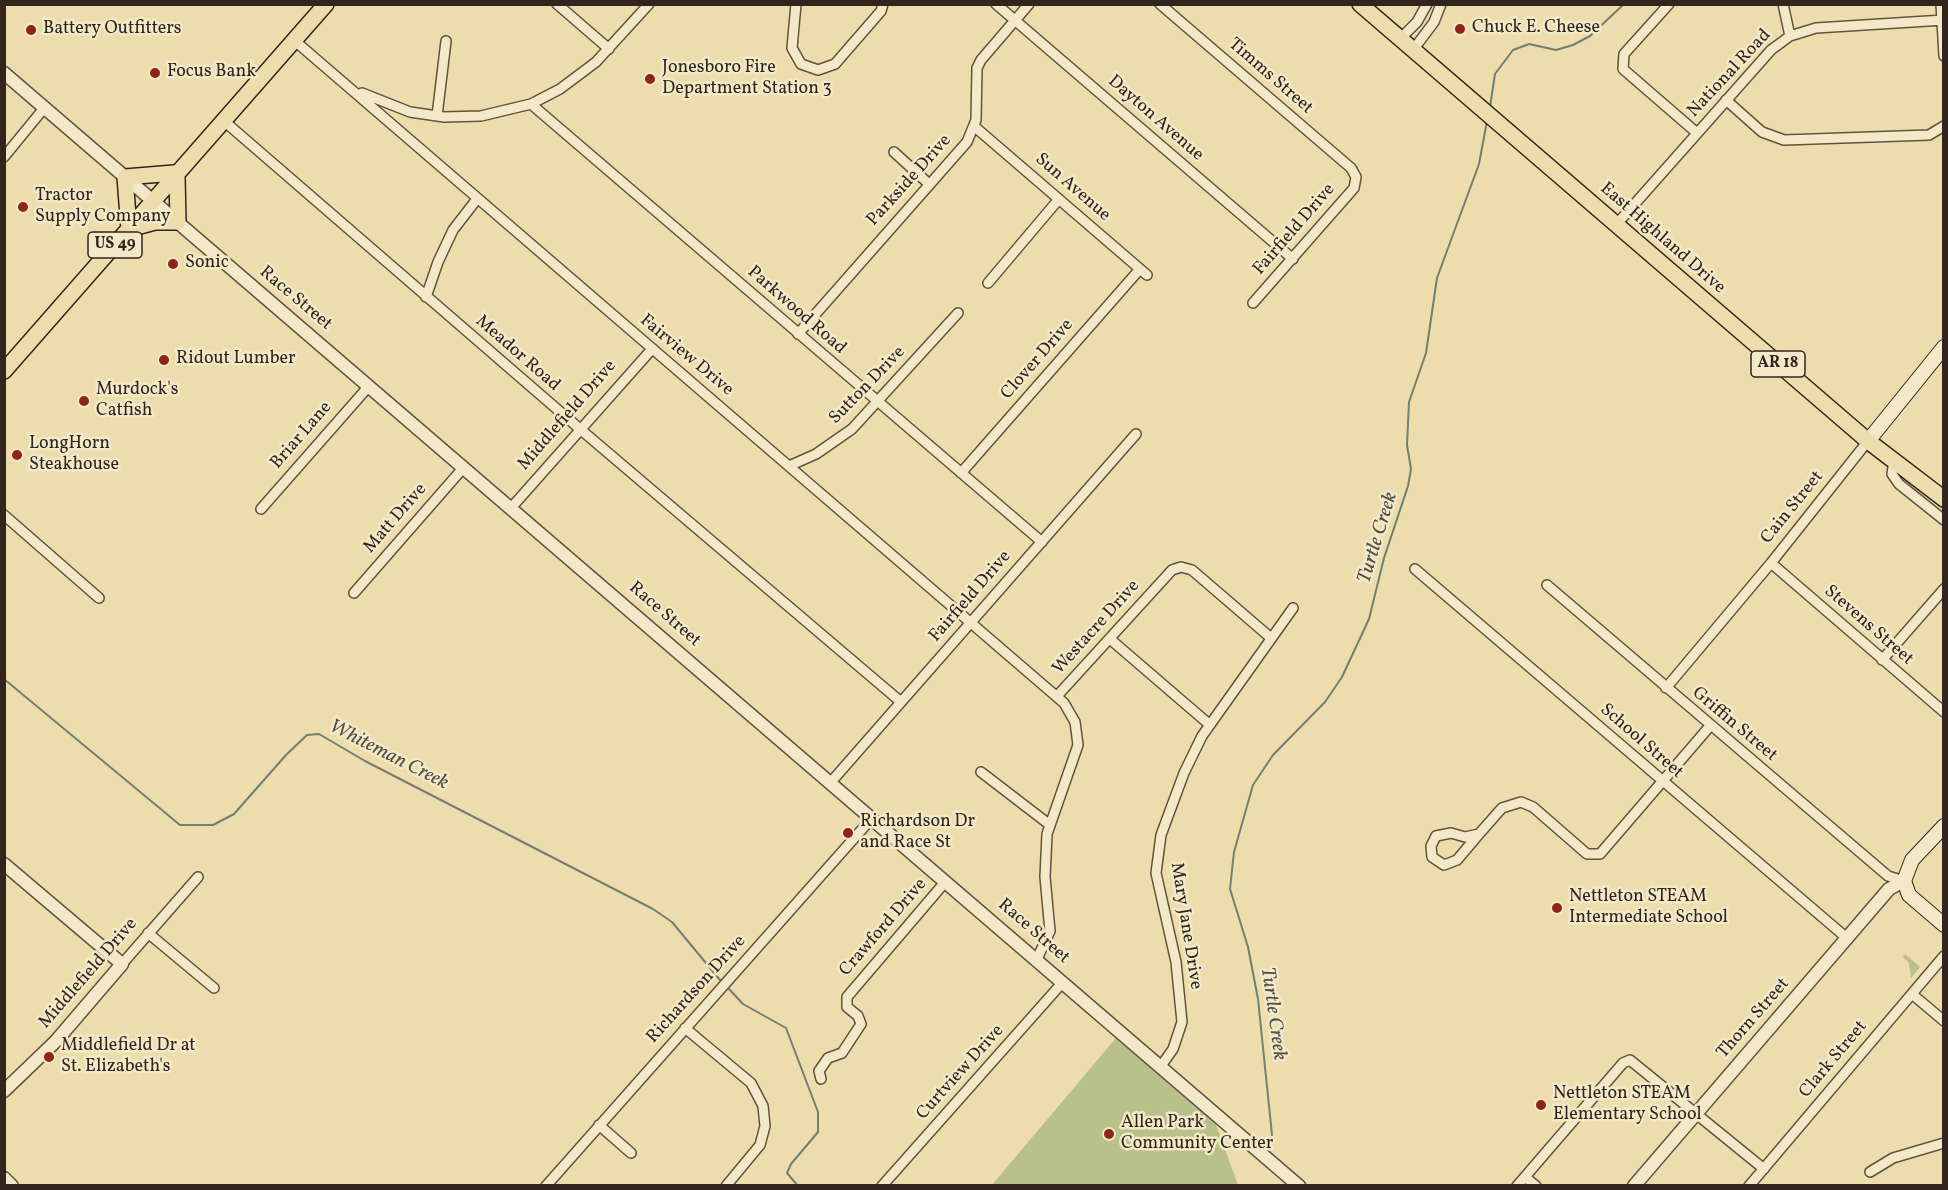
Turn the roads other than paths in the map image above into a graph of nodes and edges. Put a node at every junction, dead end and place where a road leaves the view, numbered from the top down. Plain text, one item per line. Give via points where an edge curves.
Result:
1 (327, 4) edge
2 (557, 4) edge
3 (649, 4) edge
4 (796, 4) edge
5 (883, 4) edge
6 (996, 4) edge
7 (1029, 4) edge
8 (1160, 4) edge
9 (1360, 4) edge
10 (1427, 4) edge
11 (1441, 4) edge
12 (1669, 4) edge
13 (1783, 4) edge
14 (1941, 4) edge
15 (1943, 20) edge
16 (1015, 21) junction
17 (1790, 36) junction
18 (1400, 39) junction
19 (446, 40) dead end
20 (295, 41) junction
21 (609, 49) junction
22 (1413, 50) junction
23 (1944, 56) edge
24 (4, 73) edge
25 (351, 89) junction
26 (1726, 100) junction
27 (531, 104) junction
28 (45, 107) junction
29 (437, 116) junction
30 (224, 121) junction
31 (1944, 126) edge
32 (975, 127) junction
33 (1697, 133) junction
34 (894, 152) dead end
35 (4, 157) edge
36 (177, 175) junction
37 (125, 177) junction
38 (1356, 177) joint
39 (929, 184) junction
40 (477, 199) junction
41 (1059, 199) junction
42 (153, 201) junction
43 (178, 222) junction
44 (1616, 225) junction
45 (129, 229) junction
46 (1293, 259) junction
47 (1144, 272) joint
48 (988, 283) dead end
49 (426, 297) junction
50 (1253, 303) dead end
51 (958, 313) dead end
52 (798, 334) junction
53 (1944, 347) edge
54 (651, 349) junction
55 (4, 371) edge
56 (369, 386) junction
57 (879, 402) junction
58 (580, 429) junction
59 (1136, 434) dead end
60 (1868, 441) junction
61 (1894, 461) junction
62 (789, 466) junction
63 (464, 467) junction
64 (961, 473) junction
65 (1944, 498) edge
66 (512, 508) junction
67 (261, 509) dead end
68 (4, 515) edge
69 (1944, 520) edge
70 (1042, 542) junction
71 (1771, 563) junction
72 (1414, 569) dead end
73 (1547, 585) dead end
74 (1944, 589) edge
75 (354, 593) dead end
76 (99, 598) dead end
77 (1293, 608) dead end
78 (971, 622) junction
79 (1271, 638) junction
80 (1110, 639) junction
81 (1882, 660) junction
82 (1666, 688) junction
83 (1058, 696) junction
84 (900, 702) junction
85 (1944, 712) edge
86 (1210, 725) junction
87 (1710, 726) junction
88 (981, 772) dead end
89 (831, 782) junction
90 (1663, 782) junction
91 (872, 818) junction
92 (1050, 825) junction
93 (1944, 826) edge
94 (1479, 834) junction
95 (4, 864) edge
96 (198, 877) dead end
97 (946, 881) junction
98 (1904, 881) junction
99 (1944, 925) edge
100 (148, 933) junction
101 (1848, 939) junction
102 (1944, 956) edge
103 (1037, 959) junction
104 (122, 964) junction
105 (1063, 982) junction
106 (214, 988) dead end
107 (1912, 994) junction
108 (1944, 1021) edge
109 (685, 1028) junction
110 (1161, 1066) junction
111 (821, 1080) dead end
112 (4, 1091) edge
113 (1698, 1112) junction
114 (598, 1125) junction
115 (1944, 1143) edge
116 (631, 1153) dead end
117 (1764, 1169) junction
118 (1870, 1172) dead end
119 (1525, 1177) junction
120 (4, 1178) edge
121 (12, 1185) edge
122 (546, 1185) edge
123 (726, 1185) edge
124 (882, 1185) edge
125 (1299, 1185) edge
126 (1517, 1185) edge
127 (1536, 1185) edge
128 (1634, 1185) edge
129 (1749, 1185) edge

1 - 20 main road, US 49
2 - 21 street
3 - 21 street
4 - 5 street via 792,48 801,64 818,70 835,64
6 - 16 street, Dayton Avenue
7 - 16 street, Parkside Drive
8 - 38 street, Timms Street via 1351,168
9 - 18 main road, East Highland Drive / AR 18
10 - 18 street via 1417,22
11 - 22 street via 1434,22
12 - 33 street via 1624,54 1622,62 1626,73
13 - 17 street
14 - 15 street
15 - 17 street, National Road via 1816,28
15 - 23 street
16 - 32 street, Parkside Drive via 977,68
16 - 46 street, Dayton Avenue
17 - 26 street, National Road via 1771,50
18 - 22 main road, East Highland Drive / AR 18
19 - 29 street
20 - 25 street, Fairview Drive
20 - 30 main road, US 49
21 - 27 street via 560,89
22 - 44 main road, East Highland Drive / AR 18
24 - 28 street, Race Street
25 - 29 street via 390,106
25 - 40 street, Fairview Drive
26 - 31 street via 1762,132 1784,140 1913,136 1934,134
26 - 33 street, National Road
27 - 29 street via 481,116
27 - 52 street, Parkwood Road
28 - 35 street
28 - 37 street, Race Street
30 - 36 main road, US 49
30 - 49 street, Meador Road
32 - 39 street, Parkside Drive via 967,142
32 - 41 street, Sun Avenue
33 - 44 street, National Road
34 - 39 street
36 - 37 main road
36 - 42 main road, US 49
36 - 43 main road
37 - 42 street, Race Street
37 - 45 main road
38 - 46 street, Fairfield Drive via 1354,188
39 - 52 street, Parkside Drive
40 - 49 street via 453,230
40 - 54 street, Fairview Drive
41 - 47 street, Sun Avenue
41 - 48 street
42 - 43 street, Race Street
42 - 45 main road, US 49
43 - 45 main road via 155,222
43 - 56 street, Race Street
44 - 60 main road, East Highland Drive / AR 18
45 - 55 main road, US 49
46 - 50 street, Fairfield Drive
47 - 64 street, Clover Drive
49 - 58 street, Meador Road
51 - 57 street, Sutton Drive
52 - 57 street, Parkwood Road
53 - 60 main road, Cain Street
54 - 58 street, Middlefield Drive
54 - 62 street, Fairview Drive
56 - 63 street, Race Street
56 - 67 street, Briar Lane
57 - 62 street, Sutton Drive via 835,442
57 - 64 street, Parkwood Road
58 - 66 street, Middlefield Drive
58 - 84 street, Meador Road
59 - 70 street, Fairfield Drive
60 - 61 main road, East Highland Drive / AR 18
60 - 71 street, Cain Street
61 - 65 main road, East Highland Drive / AR 18
61 - 69 street via 1892,474 1899,484
62 - 78 street, Fairview Drive
63 - 66 street, Race Street
63 - 75 street, Matt Drive
64 - 70 street, Parkwood Road
66 - 89 street, Race Street
68 - 76 street
70 - 78 street, Fairfield Drive
71 - 81 street, Stevens Street
71 - 82 street, Cain Street
72 - 90 street, School Street
73 - 82 street, Griffin Street
74 - 81 street
77 - 79 street, Mary Jane Drive
78 - 83 street, Fairview Drive
78 - 84 street, Fairfield Drive
79 - 80 street, Westacre Drive via 1192,570 1181,567 1172,570
79 - 86 street, Mary Jane Drive
80 - 83 street, Westacre Drive
80 - 86 street
81 - 85 street, Stevens Street
82 - 87 street, Griffin Street
83 - 92 street, Westacre Drive via 1071,712 1078,745
84 - 89 street, Fairfield Drive
86 - 110 street, Mary Jane Drive via 1184,773 1156,860 1159,894 1176,962 1182,1022 1173,1049
87 - 90 street
87 - 98 street, Griffin Street via 1888,876
88 - 92 street
89 - 91 street, Race Street
90 - 94 street via 1602,852 1592,855 1583,852 1533,807 1518,802 1502,808
90 - 101 street, School Street
91 - 97 street, Race Street
91 - 109 street, Richardson Drive
92 - 103 street, Westacre Drive via 1044,847 1050,930
93 - 98 main road via 1912,860
94 - 94 street via 1448,865 1432,857 1431,846 1440,834
95 - 104 street
96 - 100 street, Middlefield Drive
97 - 103 street, Race Street
97 - 111 street, Crawford Drive via 847,997 847,1007 861,1024 842,1053 828,1058 819,1071
98 - 99 main road via 1908,895
98 - 101 street, Thorn Street via 1889,889
100 - 104 street, Middlefield Drive
100 - 106 street
101 - 113 street, Thorn Street
102 - 107 street, Clark Street
103 - 105 street, Race Street
104 - 112 street, Middlefield Drive via 56,1041
105 - 110 street, Race Street
105 - 124 street, Curtview Drive
107 - 108 street
107 - 117 street, Clark Street
109 - 114 street, Richardson Drive
109 - 123 street via 751,1083 764,1106 765,1126 760,1145
110 - 125 street, Race Street
113 - 117 street
113 - 119 street via 1635,1061 1628,1060
113 - 128 street, Thorn Street
114 - 116 street
114 - 122 street, Richardson Drive
115 - 118 street via 1893,1158
117 - 129 street, Clark Street
119 - 126 street
119 - 127 street
120 - 121 street

